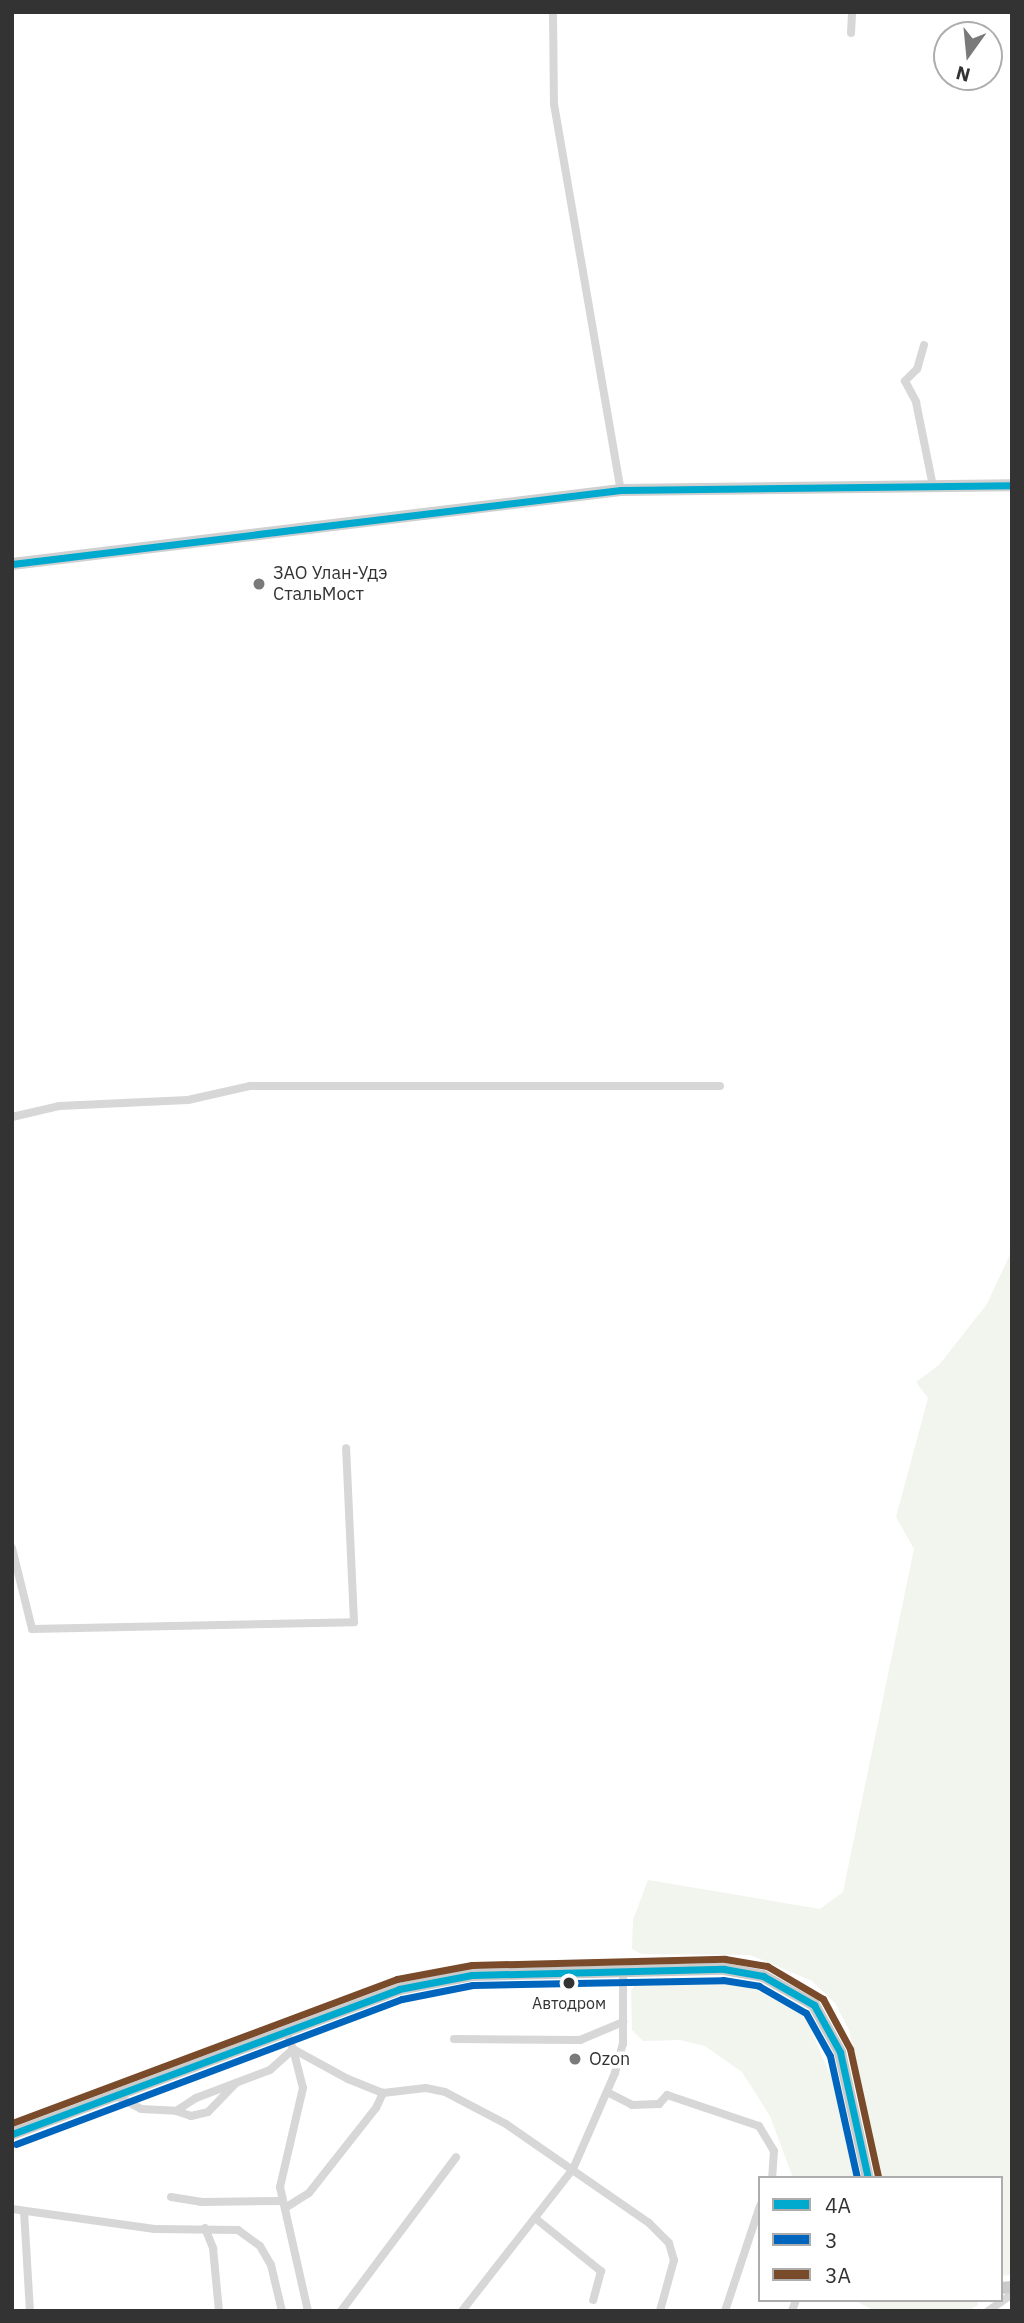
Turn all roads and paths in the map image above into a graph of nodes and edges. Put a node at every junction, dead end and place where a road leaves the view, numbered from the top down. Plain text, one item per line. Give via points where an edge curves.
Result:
1 (553, 12) edge
2 (852, 12) edge
3 (851, 33) dead end
4 (924, 345) dead end
5 (1012, 485) edge
6 (933, 486) junction
7 (621, 490) junction
8 (12, 564) edge
9 (720, 1086) dead end
10 (12, 1117) edge
11 (346, 1448) dead end
12 (12, 1548) edge
13 (623, 1970) junction
14 (623, 2022) junction
15 (286, 2029) junction
16 (454, 2039) dead end
17 (293, 2049) junction
18 (236, 2083) junction
19 (607, 2092) junction
20 (383, 2093) junction
21 (114, 2095) junction
22 (176, 2111) junction
23 (12, 2134) edge
24 (456, 2157) dead end
25 (573, 2169) junction
26 (772, 2176) edge
27 (868, 2176) edge
28 (171, 2196) dead end
29 (283, 2204) junction
30 (12, 2209) edge
31 (24, 2211) junction
32 (758, 2212) edge
33 (535, 2218) junction
34 (205, 2228) junction
35 (593, 2300) dead end
36 (30, 2311) edge
37 (219, 2311) edge
38 (282, 2311) edge
39 (308, 2311) edge
40 (341, 2311) edge
41 (462, 2311) edge
42 (660, 2311) edge
43 (725, 2311) edge

1 - 7 street via 554,104
2 - 3 street
4 - 6 street via 917,369 905,381 916,402
5 - 6 street
6 - 7 street
7 - 8 street
9 - 10 street via 250,1086 188,1100 59,1106
11 - 12 street via 354,1622 32,1629
13 - 14 street
13 - 15 main road via 472,1975 399,1990
13 - 27 main road via 724,1969 763,1976 814,2004 840,2052
14 - 16 street via 580,2040
14 - 19 street via 623,2044
15 - 17 street
15 - 21 main road
17 - 18 street via 270,2070
17 - 20 street
17 - 29 street via 303,2088 280,2187
18 - 22 street via 195,2098
18 - 22 street via 208,2112 191,2116
19 - 25 street
19 - 26 street via 632,2105 659,2104 667,2095 759,2126 774,2151
20 - 25 street via 426,2088 444,2092 506,2124
20 - 29 street via 309,2193
21 - 22 street via 141,2109
21 - 23 main road
24 - 40 street
25 - 33 street
25 - 42 street via 649,2222 669,2243 673,2269
28 - 29 street via 201,2202
29 - 39 street
30 - 31 street
31 - 34 street via 155,2229
31 - 36 street
32 - 43 street
33 - 35 street via 601,2272
33 - 41 street
34 - 37 street via 213,2248
34 - 38 street via 238,2230 260,2246 271,2265

